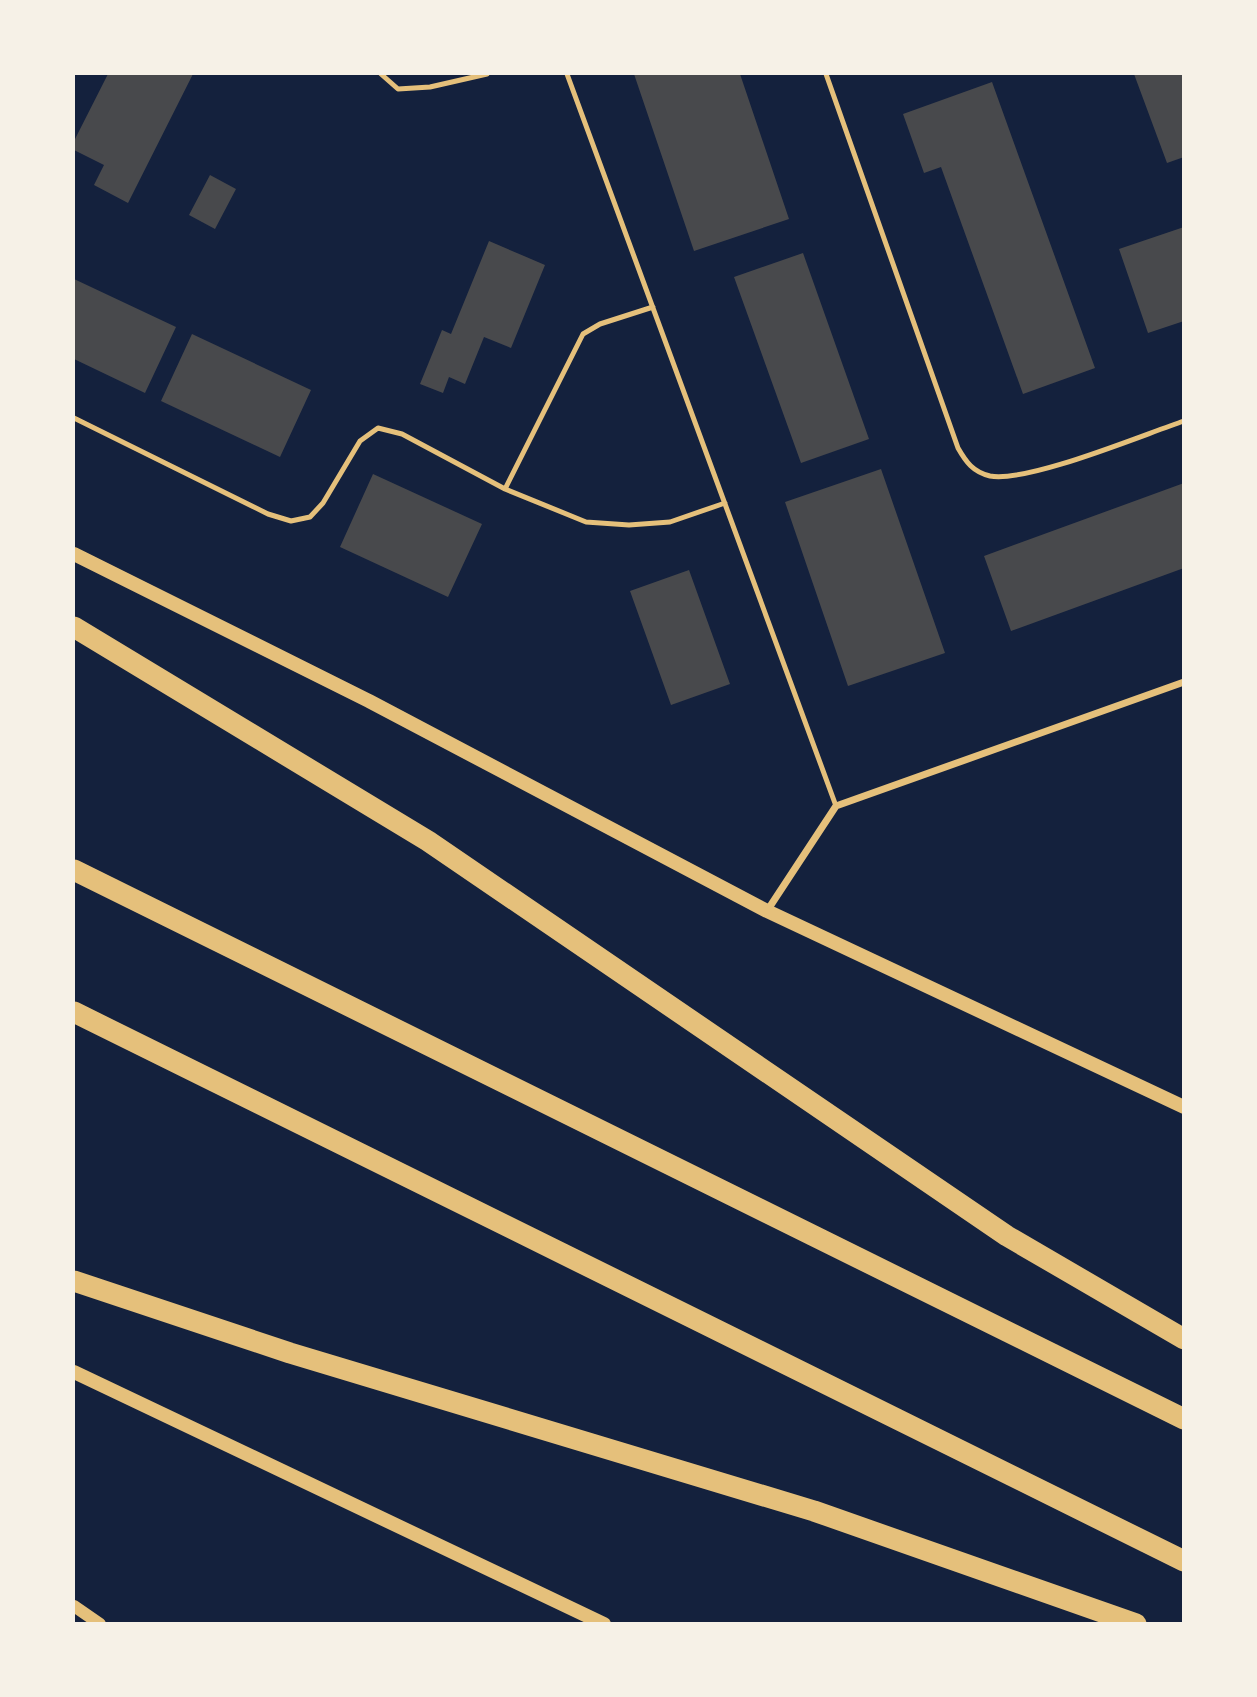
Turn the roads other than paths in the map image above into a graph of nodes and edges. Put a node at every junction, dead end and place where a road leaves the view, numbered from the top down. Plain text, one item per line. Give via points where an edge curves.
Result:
1 (381, 74) edge
2 (486, 74) edge
3 (567, 74) edge
4 (826, 74) edge
5 (653, 307) junction
6 (74, 418) edge
7 (1184, 421) edge
8 (505, 489) junction
9 (725, 503) junction
10 (74, 554) edge
11 (74, 627) edge
12 (1184, 682) edge
13 (836, 806) junction
14 (74, 870) edge
15 (767, 911) junction
16 (74, 1012) edge
17 (1184, 1107) edge
18 (74, 1280) edge
19 (1184, 1339) edge
20 (74, 1372) edge
21 (1184, 1419) edge
22 (1184, 1560) edge
23 (74, 1606) edge
24 (100, 1623) edge
25 (604, 1623) edge
26 (1136, 1623) edge

1 - 2 lane via 398,89
3 - 5 lane
4 - 7 lane via 958,449 969,466 990,476 1041,470
5 - 8 lane via 583,334
5 - 9 lane
6 - 8 lane via 268,514 291,521 310,517 360,441 378,428 402,434
8 - 9 lane via 586,522 629,525 670,522
9 - 13 lane
10 - 15 main road via 369,701
11 - 19 highway via 428,841 1007,1236
12 - 13 street
13 - 15 street
14 - 21 highway
15 - 17 main road
16 - 22 highway
18 - 26 highway via 290,1353 814,1511
20 - 25 main road
23 - 24 street

